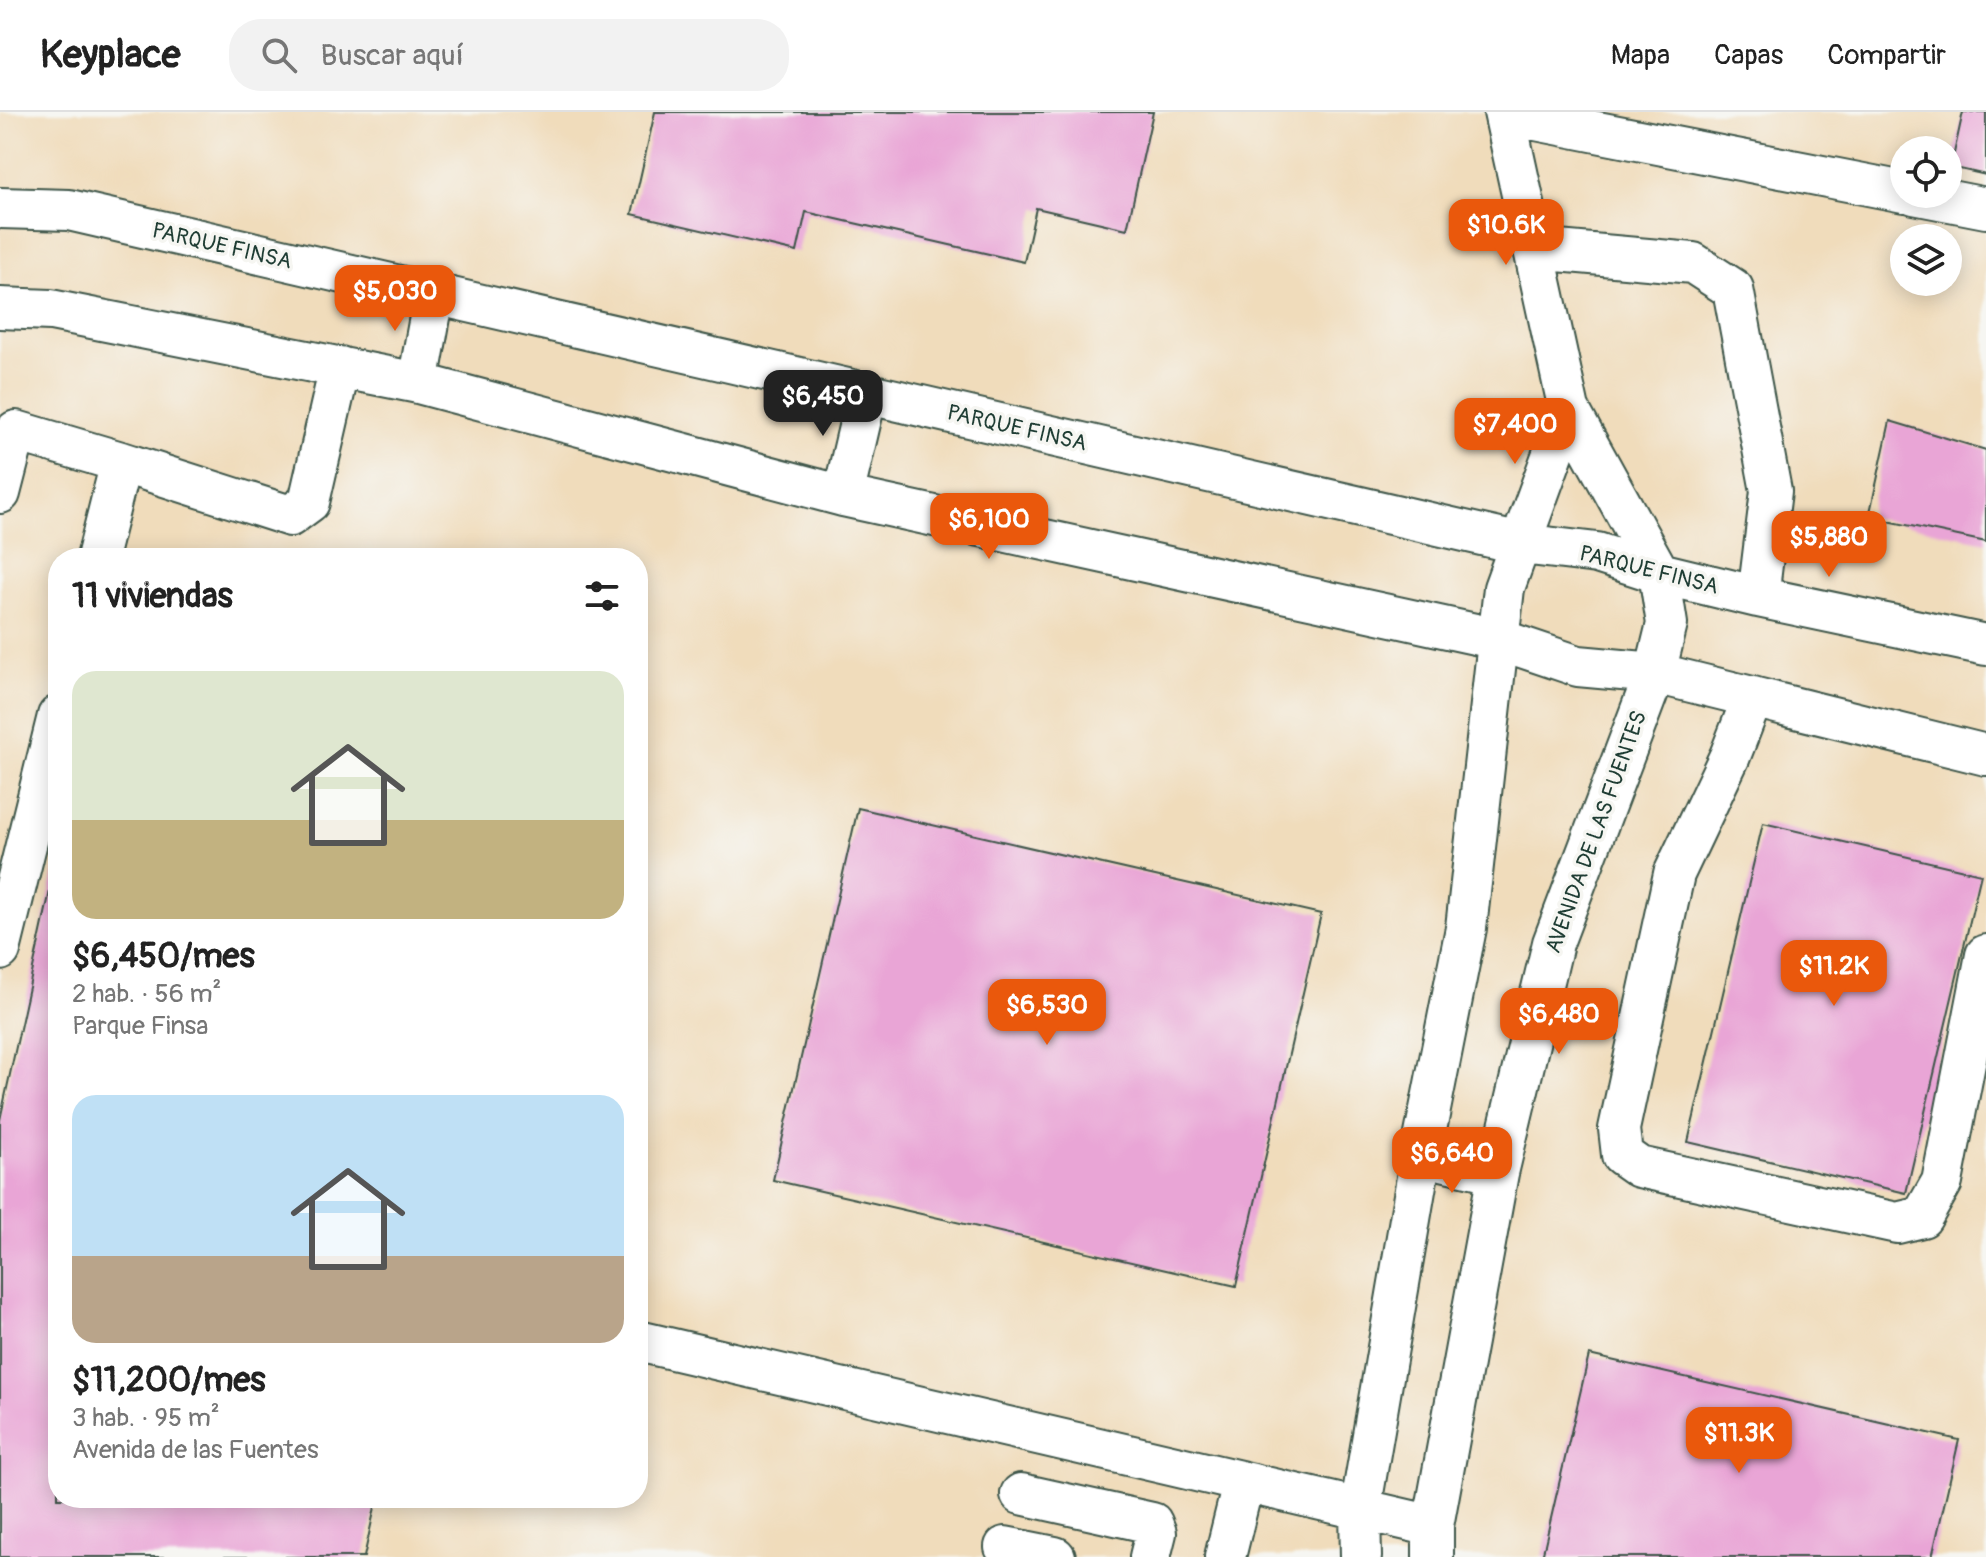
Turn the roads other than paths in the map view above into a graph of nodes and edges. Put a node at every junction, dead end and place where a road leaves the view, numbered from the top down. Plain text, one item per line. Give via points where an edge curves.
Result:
1 (1505, 116) edge
2 (1890, 189) edge
3 (1962, 203) edge
4 (0, 208) edge
5 (1986, 208) edge
6 (1535, 249) junction
7 (434, 295) junction
8 (0, 308) edge
9 (340, 367) junction
10 (418, 383) junction
11 (867, 393) junction
12 (1569, 410) junction
13 (8, 429) edge
14 (121, 462) junction
15 (0, 493) edge
16 (843, 496) junction
17 (1521, 544) junction
18 (100, 548) edge
19 (1659, 573) junction
20 (1758, 597) junction
21 (1498, 639) junction
22 (1986, 645) edge
23 (1655, 673) junction
24 (1753, 697) junction
25 (1986, 755) edge
26 (48, 756) edge
27 (0, 950) edge
28 (1986, 955) edge
29 (1421, 1155) junction
30 (1498, 1173) junction
31 (648, 1343) edge
32 (1243, 1484) junction
33 (1021, 1494) dead end
34 (1360, 1511) junction
35 (1433, 1541) edge
36 (1005, 1547) dead end
37 (1055, 1557) edge
38 (1150, 1557) edge
39 (1225, 1557) edge
40 (1361, 1557) edge

1 - 2 street
1 - 6 street, AVENIDA DE LAS FUENTES
3 - 5 street
4 - 7 street, PARQUE FINSA via 69,210
6 - 12 street, AVENIDA DE LAS FUENTES
6 - 20 street via 1693,263 1733,289 1771,491
7 - 10 street
7 - 11 street, PARQUE FINSA
8 - 9 street via 51,310
9 - 10 street
9 - 14 street via 309,502 290,516
10 - 16 street
11 - 16 street
11 - 17 street, PARQUE FINSA
12 - 17 street
12 - 19 street, AVENIDA DE LAS FUENTES
13 - 14 street
13 - 15 street
14 - 18 street
16 - 21 street
17 - 19 street, PARQUE FINSA via 1597,553
17 - 21 street via 1504,588
19 - 20 street, PARQUE FINSA
19 - 23 street, AVENIDA DE LAS FUENTES via 1667,624
20 - 22 street, PARQUE FINSA
21 - 23 street via 1578,666
21 - 29 street via 1466,928
23 - 24 street
23 - 30 street, AVENIDA DE LAS FUENTES via 1553,943
24 - 25 street
24 - 28 street via 1674,874 1619,1129 1622,1155 1639,1167 1897,1223 1922,1217 1942,1182
26 - 27 street
29 - 30 street
29 - 34 street
30 - 35 street, AVENIDA DE LAS FUENTES
31 - 32 street
32 - 34 street
32 - 39 street
33 - 38 street via 1152,1523 1156,1533
34 - 35 street
34 - 40 street
36 - 37 street

